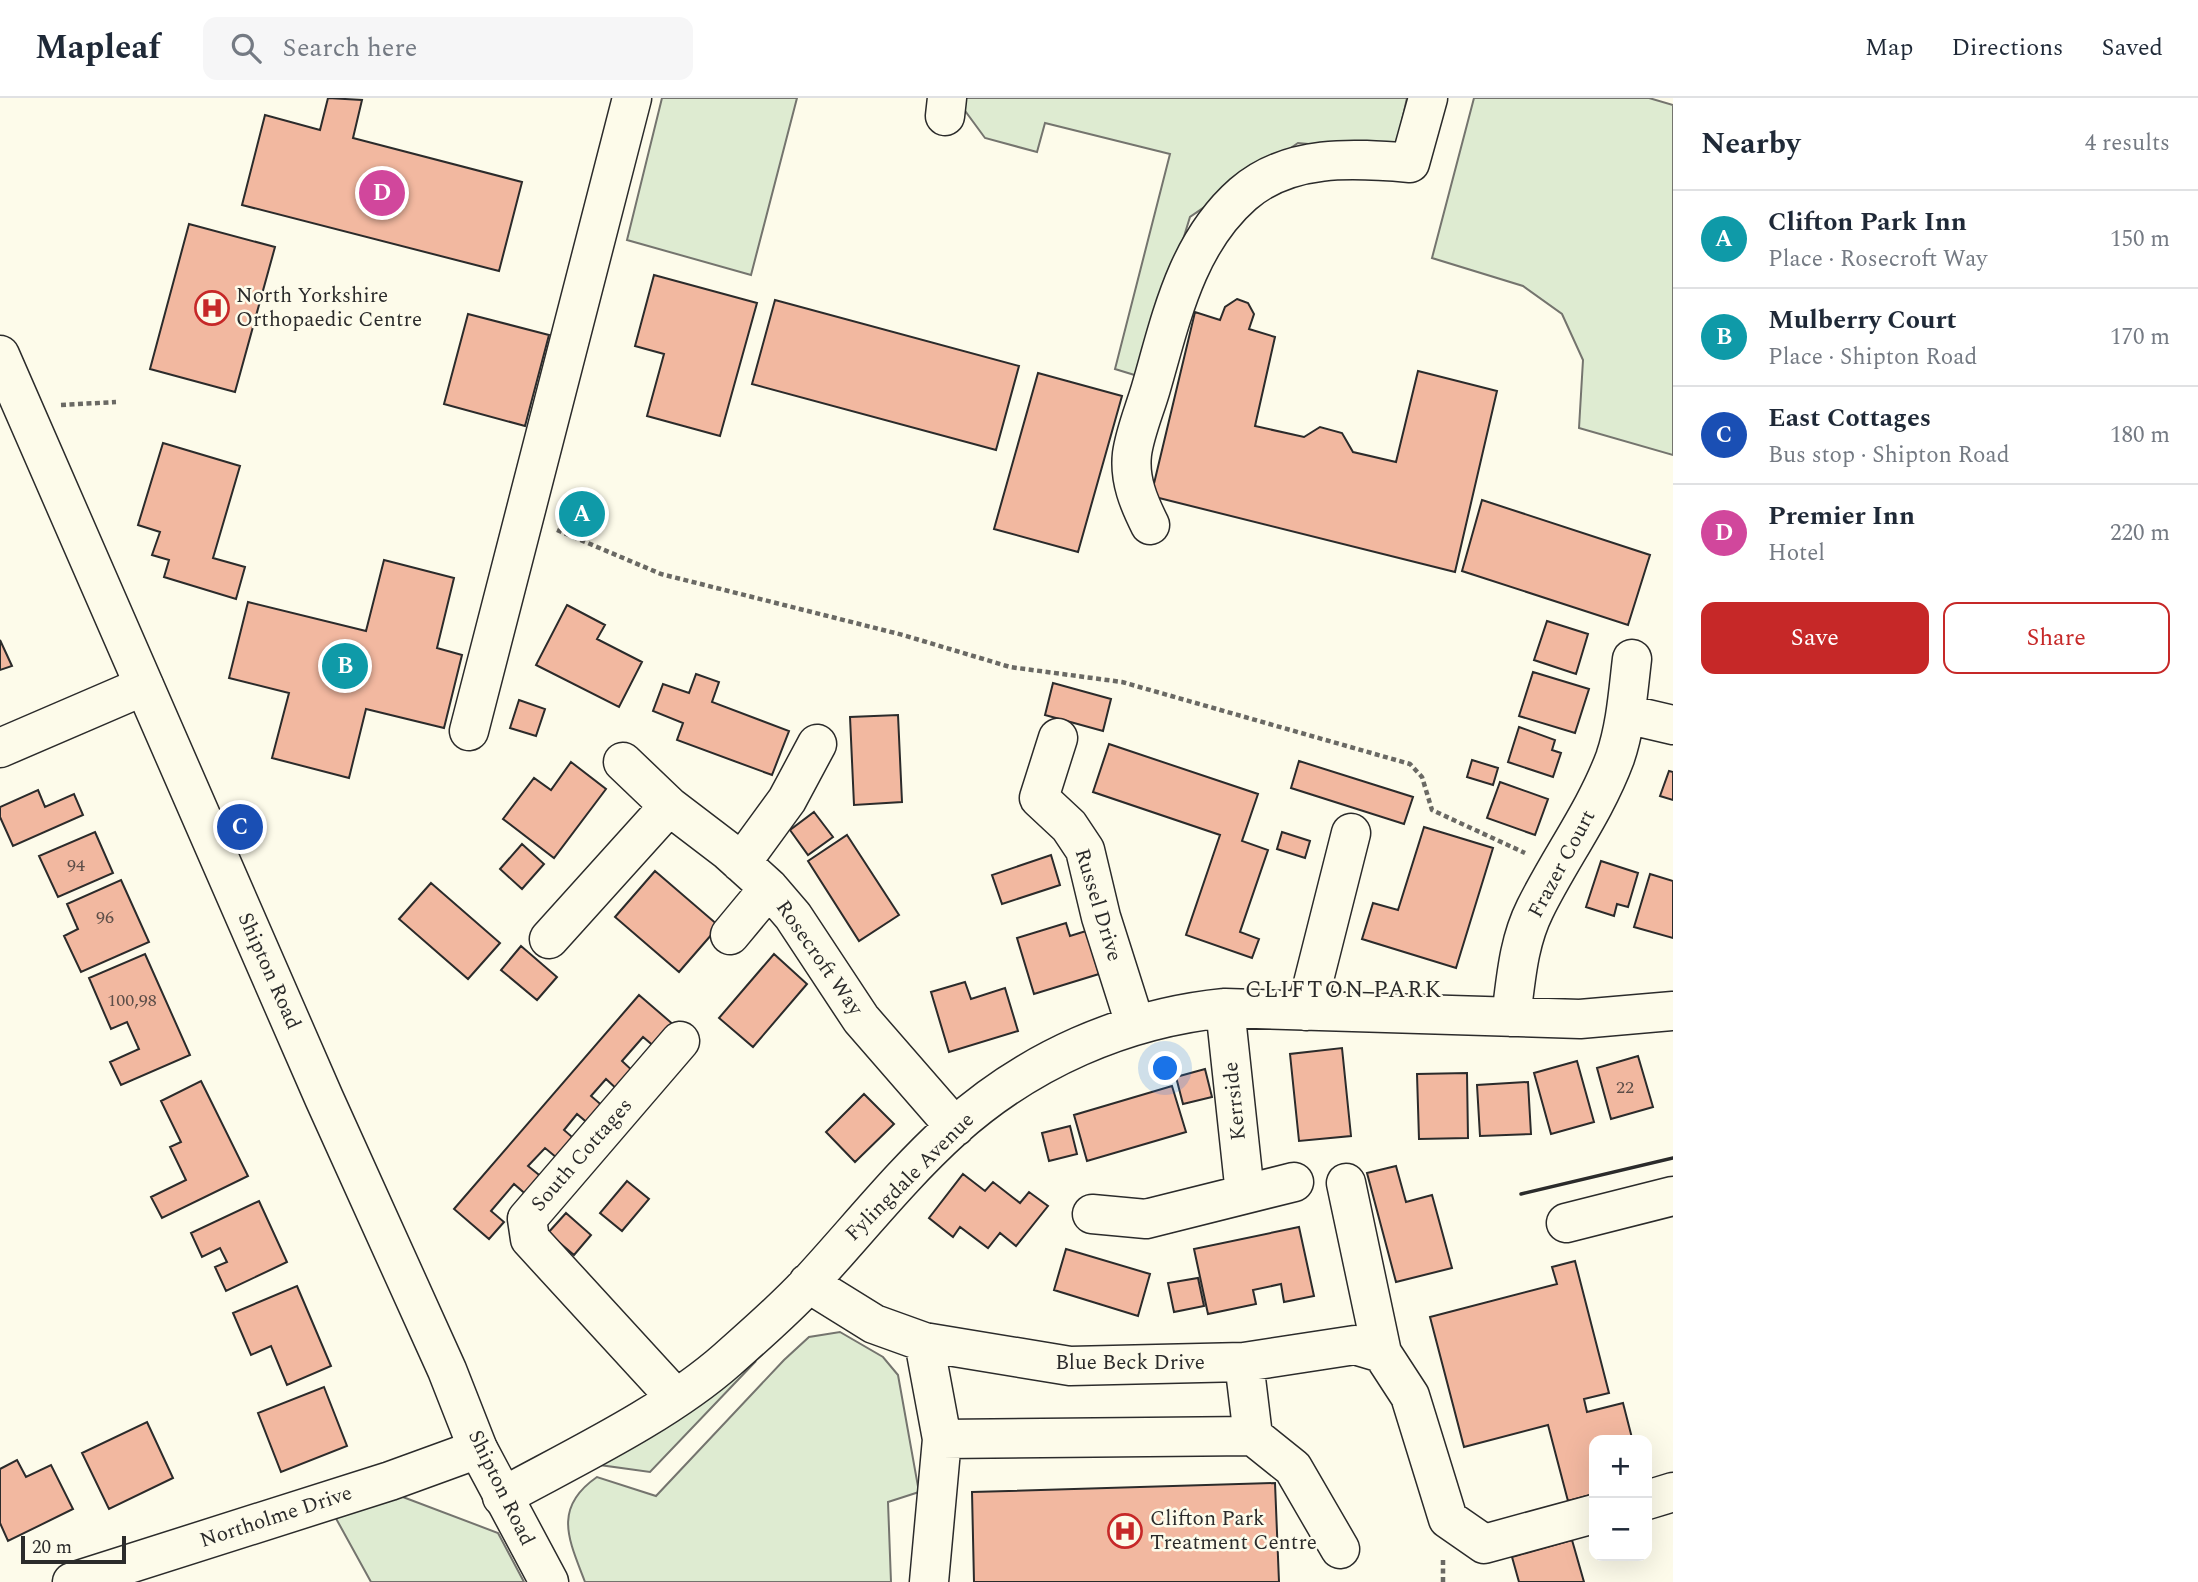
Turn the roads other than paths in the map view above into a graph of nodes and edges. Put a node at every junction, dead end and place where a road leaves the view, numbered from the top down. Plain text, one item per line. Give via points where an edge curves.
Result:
1 (632, 98) edge
2 (1428, 98) edge
3 (1, 360) edge
4 (1150, 525) dead end
5 (1632, 659) dead end
6 (145, 686) junction
7 (1626, 714) junction
8 (1673, 724) edge
9 (469, 731) dead end
10 (1058, 738) dead end
11 (817, 744) dead end
12 (0, 748) edge
13 (623, 762) dead end
14 (669, 806) junction
15 (1351, 833) dead end
16 (741, 863) junction
17 (769, 888) junction
18 (730, 935) dead end
19 (550, 939) dead end
20 (1225, 1008) junction
21 (1306, 1011) junction
22 (1673, 1011) edge
23 (1511, 1017) junction
24 (1135, 1024) junction
25 (680, 1041) dead end
26 (954, 1127) junction
27 (1294, 1182) dead end
28 (1346, 1183) dead end
29 (1245, 1194) junction
30 (1673, 1196) edge
31 (1092, 1214) dead end
32 (1566, 1223) dead end
33 (808, 1283) junction
34 (924, 1342) junction
35 (1382, 1353) junction
36 (1244, 1362) junction
37 (675, 1397) junction
38 (1253, 1436) junction
39 (942, 1439) junction
40 (478, 1449) junction
41 (1673, 1492) edge
42 (502, 1497) junction
43 (1652, 1498) edge
44 (1589, 1515) edge
45 (1340, 1549) dead end
46 (72, 1582) edge
47 (549, 1582) edge
48 (929, 1582) edge

1 - 9 street
2 - 4 street via 1410,163 1349,157 1289,168 1244,193 1202,240 1176,298 1132,455 1135,496
3 - 6 street, Shipton Road
5 - 7 street, Frazer Court
6 - 12 street
6 - 40 street, Shipton Road
7 - 8 street
7 - 23 street, Frazer Court via 1610,768 1534,910 1518,956
10 - 24 street, Russel Drive via 1039,798 1069,826 1084,850
11 - 16 street via 787,800
13 - 14 street, Rosecroft Way
14 - 16 street, Rosecroft Way
14 - 19 street
15 - 21 street
16 - 17 street, Rosecroft Way
17 - 18 street
17 - 26 street, Rosecroft Way via 793,916 861,1019
20 - 21 street, Fylingdale Avenue
20 - 24 street, Fylingdale Avenue
20 - 29 street, Kerrside
21 - 23 street, Fylingdale Avenue
22 - 23 street, Fylingdale Avenue via 1580,1019
24 - 26 street, Fylingdale Avenue via 1033,1069
25 - 37 street, South Cottages via 527,1219 530,1239
26 - 33 street, Fylingdale Avenue
27 - 29 street
28 - 35 street
29 - 31 street via 1146,1219
30 - 32 street
33 - 34 street, Blue Beck Drive via 874,1324
33 - 37 street, Fylingdale Avenue via 725,1362
34 - 36 street, Blue Beck Drive via 1070,1366
34 - 39 street
35 - 36 street, Blue Beck Drive via 1355,1345
35 - 44 street via 1410,1396 1448,1519 1484,1544
36 - 38 street
37 - 42 street, Fylingdale Avenue
38 - 39 street
38 - 45 street via 1293,1468
39 - 48 street
40 - 42 street, Shipton Road
40 - 46 street, Northolme Drive
41 - 43 street
42 - 47 street, Shipton Road

